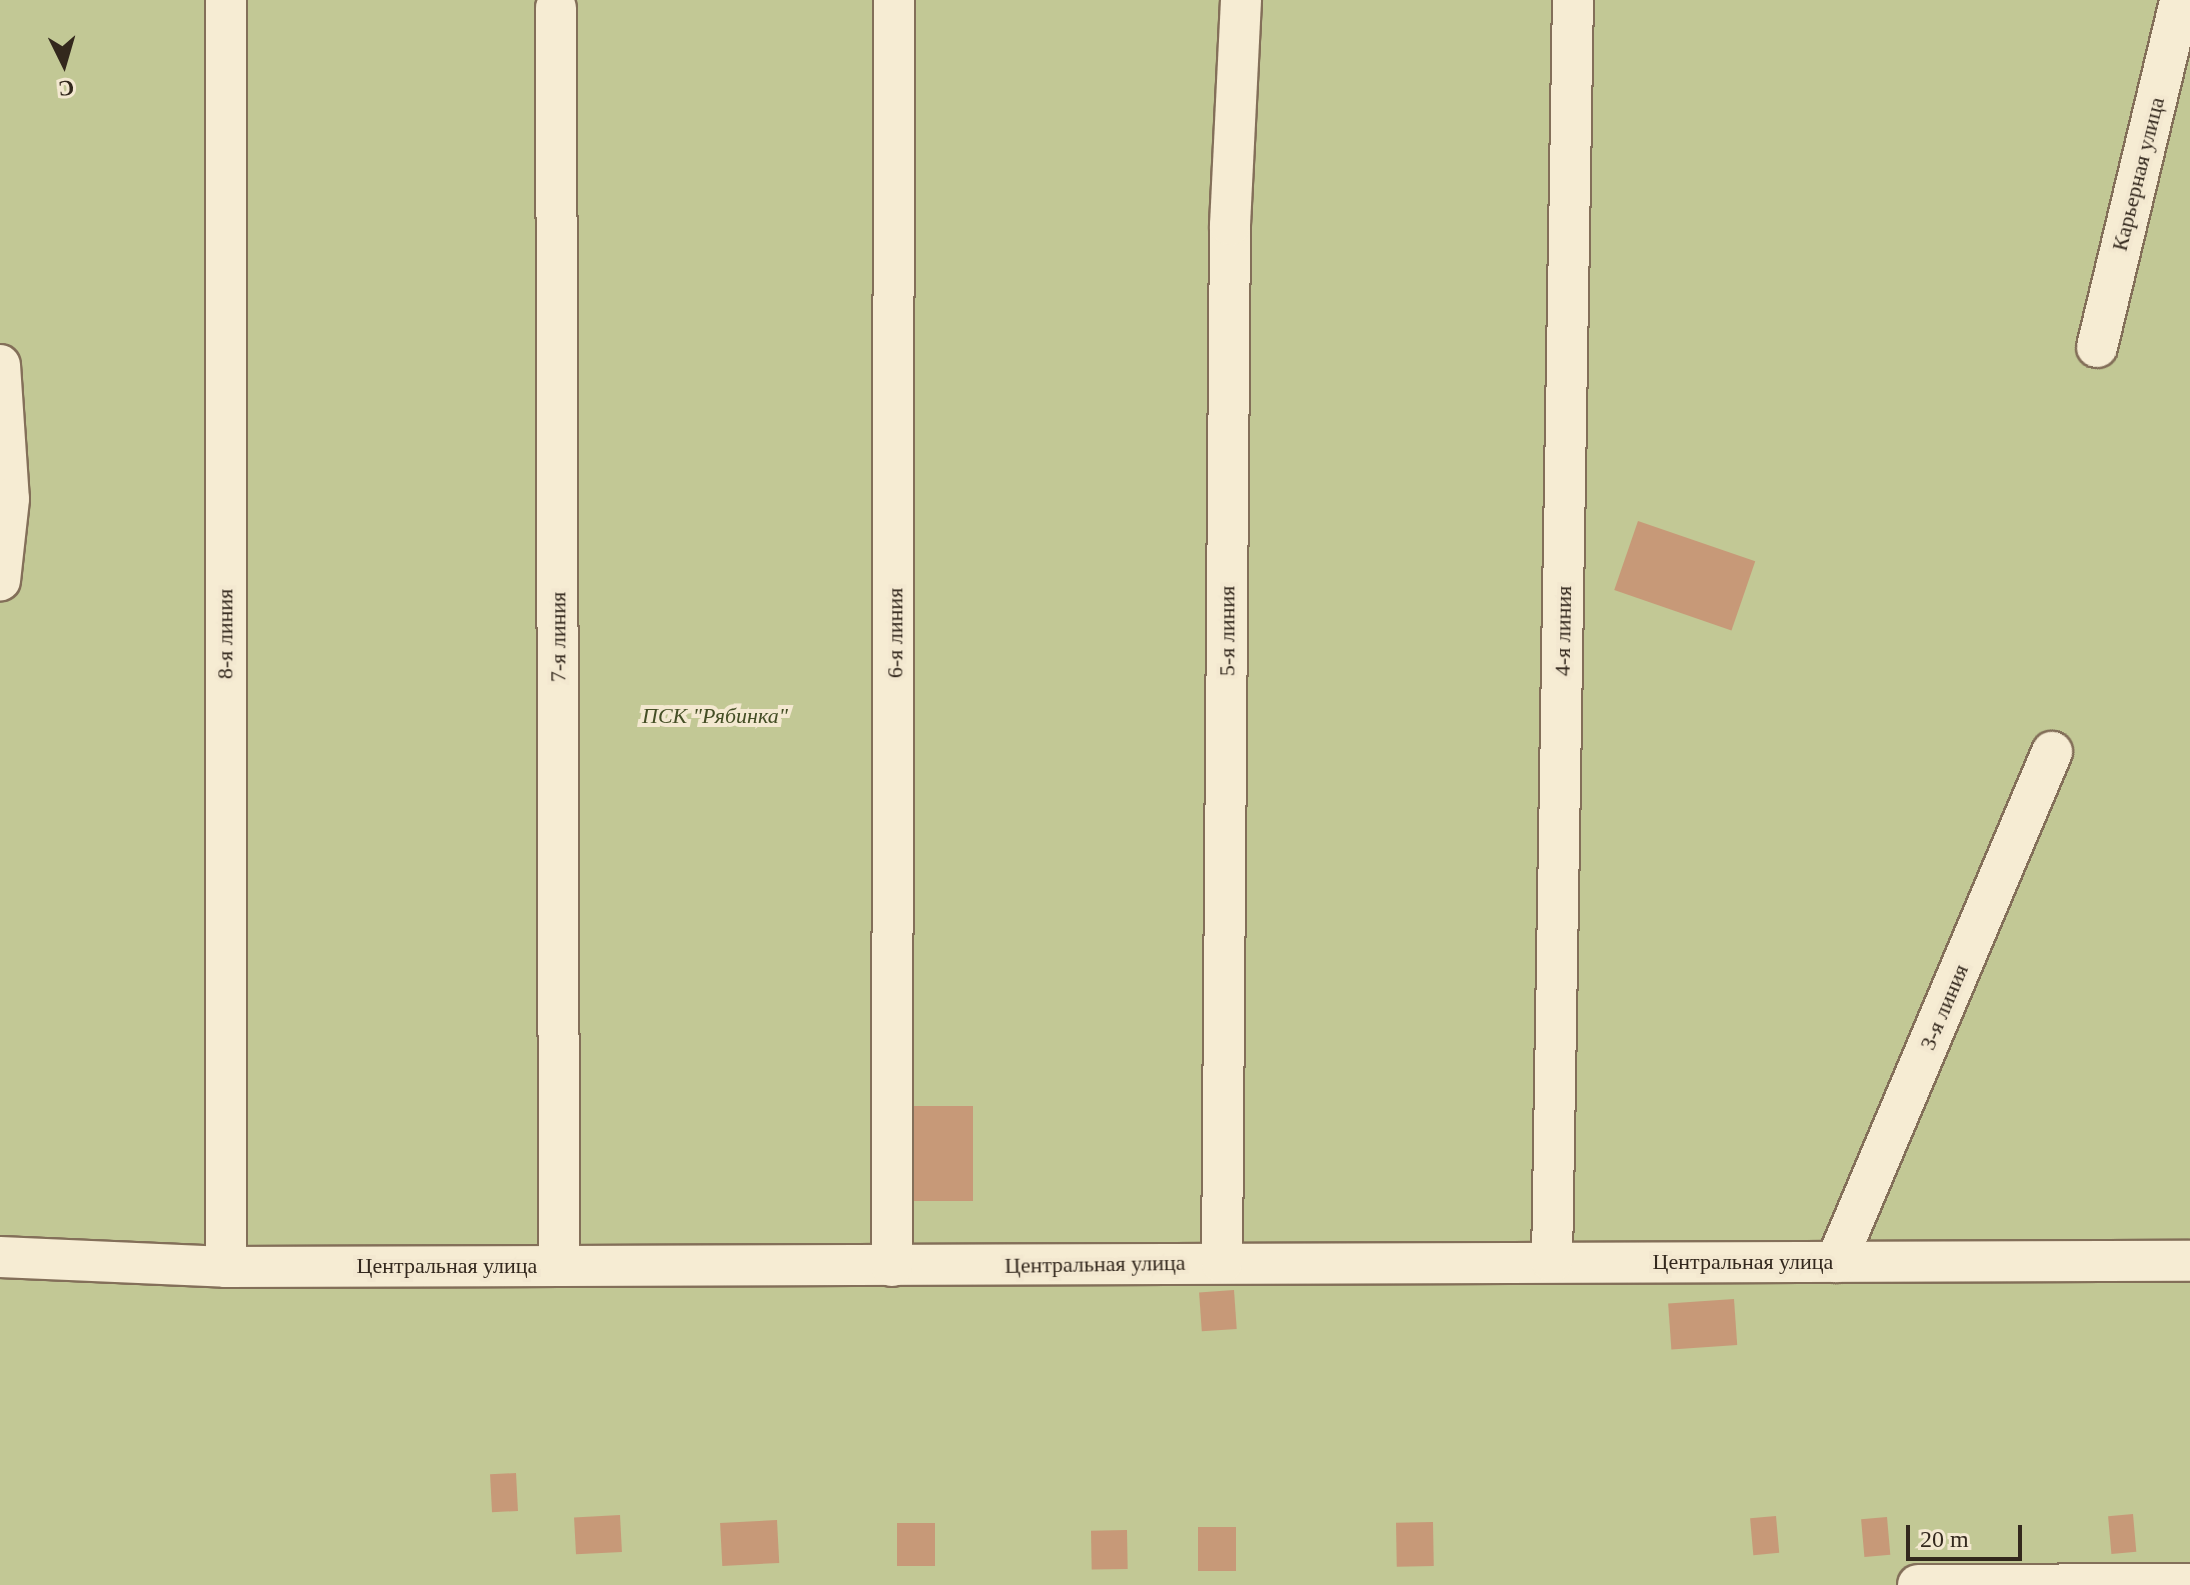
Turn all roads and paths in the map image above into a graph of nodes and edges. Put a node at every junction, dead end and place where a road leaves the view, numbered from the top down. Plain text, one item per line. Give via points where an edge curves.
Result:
1 (226, 0) edge
2 (894, 0) edge
3 (1241, 0) edge
4 (1573, 0) edge
5 (2180, 0) edge
6 (556, 8) dead end
7 (2097, 347) dead end
8 (0, 365) edge
9 (0, 581) edge
10 (2052, 752) dead end
11 (0, 1257) edge
12 (2190, 1261) edge
13 (1552, 1262) junction
14 (1836, 1262) junction
15 (1222, 1263) junction
16 (559, 1266) junction
17 (892, 1266) junction
18 (226, 1267) junction
19 (2190, 1584) edge
20 (1918, 1585) edge
21 (2039, 1585) edge

1 - 18 street, 8-я линия
2 - 17 street, 6-я линия
3 - 15 street, 5-я линия via 1230,225
4 - 13 street, 4-я линия
5 - 7 street, Карьерная улица
6 - 16 street, 7-я линия
8 - 9 street via 9,499
10 - 14 street, 3-я линия
11 - 18 street, Центральная улица
12 - 14 street, Центральная улица
13 - 14 street, Центральная улица
13 - 15 street, Центральная улица
15 - 17 street, Центральная улица
16 - 17 street, Центральная улица
16 - 18 street, Центральная улица
19 - 21 street
20 - 21 street

